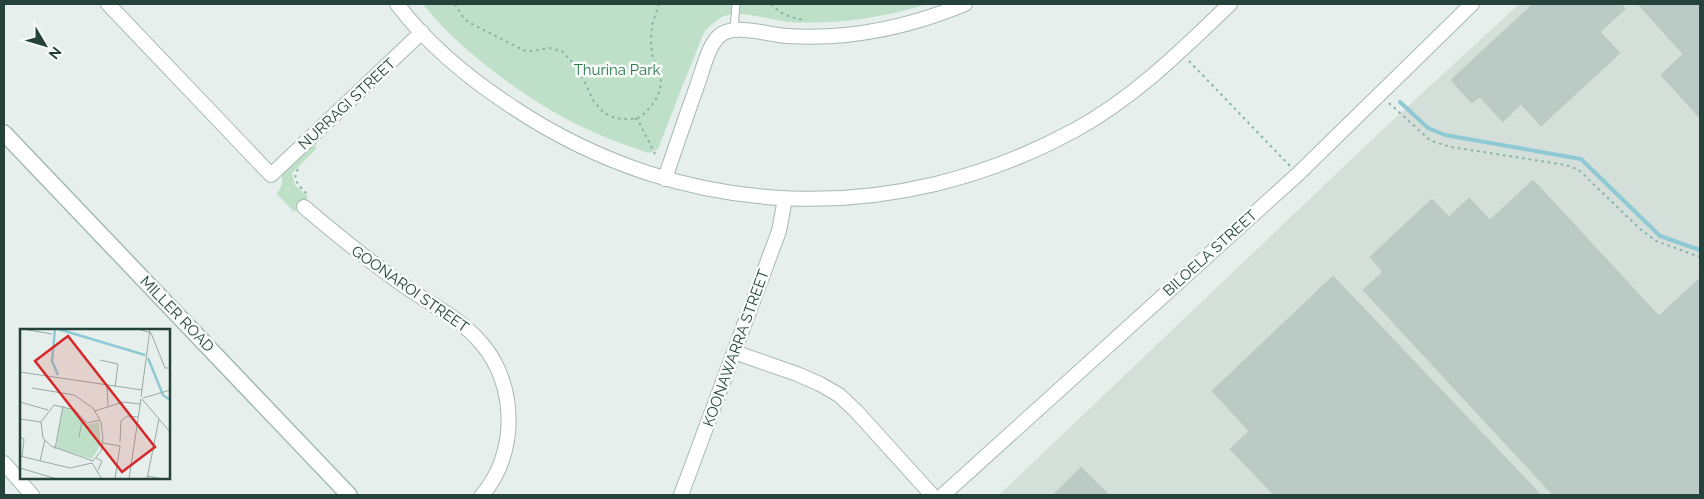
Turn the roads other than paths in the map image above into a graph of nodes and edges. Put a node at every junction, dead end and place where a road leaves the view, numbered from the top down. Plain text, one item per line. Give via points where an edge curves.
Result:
1 (108, 4) edge
2 (397, 4) edge
3 (736, 4) edge
4 (965, 4) edge
5 (1230, 4) edge
6 (1472, 4) edge
7 (734, 29) junction
8 (422, 32) junction
9 (4, 133) edge
10 (665, 179) junction
11 (785, 199) junction
12 (306, 201) road end
13 (734, 352) junction
14 (4, 462) edge
15 (32, 495) edge
16 (349, 495) edge
17 (482, 495) edge
18 (681, 495) edge
19 (932, 495) edge
20 (943, 495) edge

1 - 8 street, NURRAGI STREET via 271,175
2 - 8 street
3 - 7 lane
4 - 7 street via 908,24 849,34 788,36
5 - 11 street via 1161,70 1126,98 1075,130 1033,151 980,172 909,190 858,197
6 - 20 street, BILOELA STREET via 1298,174
7 - 10 street via 725,31 712,46
8 - 10 street via 468,74 536,122 574,144
9 - 16 main road, MILLER ROAD
10 - 11 street via 711,190
11 - 13 street, KOONAWARRA STREET via 779,231
12 - 17 street, GOONAROI STREET via 348,245 463,323 500,372 508,403 508,434 501,464
13 - 18 street, KOONAWARRA STREET
13 - 19 street via 805,377 839,395
14 - 15 street

